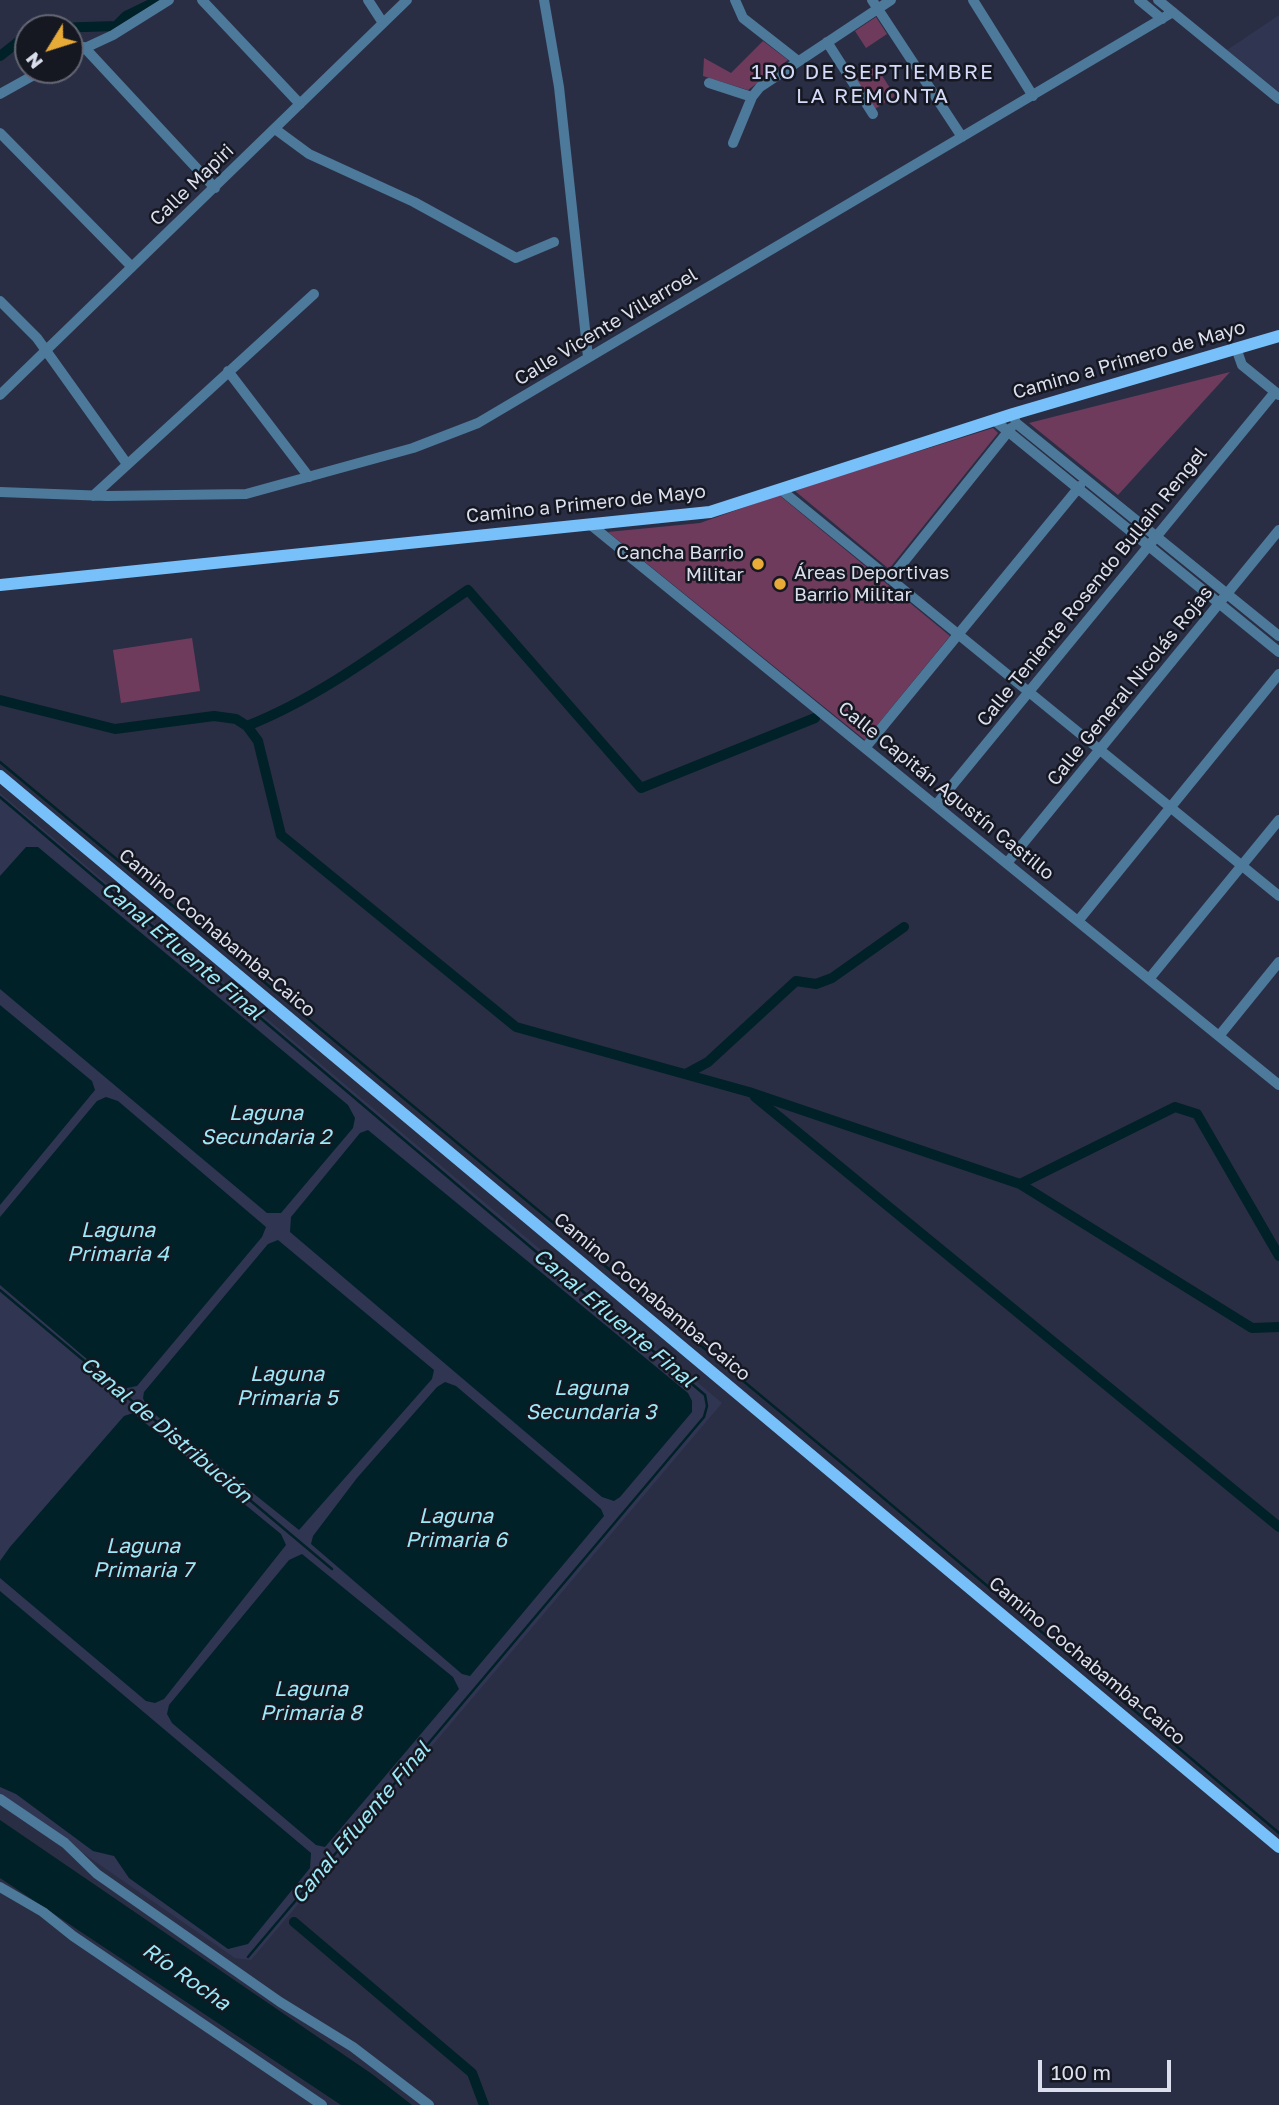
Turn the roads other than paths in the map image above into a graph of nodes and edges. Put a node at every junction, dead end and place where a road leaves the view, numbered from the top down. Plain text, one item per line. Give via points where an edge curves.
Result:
1 (169, 0) edge
2 (202, 0) edge
3 (368, 0) edge
4 (407, 0) edge
5 (544, 0) edge
6 (735, 0) edge
7 (891, 0) edge
8 (973, 0) edge
9 (1139, 0) edge
10 (1158, 0) edge
11 (876, 4) edge
12 (1173, 12) junction
13 (1163, 19) junction
14 (383, 23) junction
15 (827, 42) junction
16 (84, 47) joint
17 (798, 61) junction
18 (709, 83) dead end
19 (18, 84) edge
20 (0, 94) edge
21 (1033, 96) junction
22 (752, 97) junction
23 (1279, 99) edge
24 (300, 104) junction
25 (873, 114) dead end
26 (275, 129) junction
27 (0, 133) edge
28 (962, 137) junction
29 (733, 143) dead end
30 (215, 188) junction
31 (554, 242) dead end
32 (132, 267) junction
33 (314, 294) dead end
34 (0, 301) edge
35 (1279, 336) edge
36 (1236, 348) junction
37 (44, 352) junction
38 (588, 357) junction
39 (228, 371) junction
40 (1277, 393) edge
41 (0, 395) edge
42 (1014, 418) junction
43 (994, 420) junction
44 (1009, 432) junction
45 (127, 464) junction
46 (309, 477) junction
47 (1086, 479) junction
48 (1078, 488) junction
49 (780, 489) junction
50 (0, 492) edge
51 (93, 496) junction
52 (591, 525) junction
53 (1279, 530) edge
54 (1156, 536) junction
55 (1149, 546) junction
56 (890, 579) junction
57 (0, 585) edge
58 (1227, 594) junction
59 (1219, 603) junction
60 (958, 635) junction
61 (1279, 636) edge
62 (1279, 652) edge
63 (1279, 674) edge
64 (1028, 692) junction
65 (865, 748) junction
66 (1100, 750) junction
67 (0, 776) edge
68 (936, 805) junction
69 (1170, 807) junction
70 (1279, 820) edge
71 (1007, 863) junction
72 (1242, 867) junction
73 (1279, 896) edge
74 (1078, 921) junction
75 (1279, 962) edge
76 (1149, 979) junction
77 (1219, 1036) junction
78 (1279, 1085) edge
79 (0, 1799) edge
80 (1279, 1847) edge
81 (0, 1886) edge
82 (322, 2105) edge
83 (429, 2105) edge

1 - 16 street via 113,35
2 - 24 street
3 - 14 street
4 - 14 street, Calle Mapiri
5 - 38 street via 559,87
6 - 17 street via 743,18
7 - 11 street
8 - 21 street
9 - 13 street
10 - 12 street
11 - 15 street
11 - 28 street
12 - 13 street, Calle Vicente Villarroel
12 - 23 street
13 - 21 street, Calle Vicente Villarroel
14 - 24 street, Calle Mapiri
15 - 17 street
15 - 25 street
16 - 30 street
17 - 22 street
18 - 22 street
19 - 20 street
21 - 28 street, Calle Vicente Villarroel
22 - 29 street
24 - 26 street, Calle Mapiri
26 - 30 street, Calle Mapiri
26 - 31 street via 309,154 414,202 516,258
27 - 32 street
28 - 38 street, Calle Vicente Villarroel
30 - 32 street, Calle Mapiri
32 - 37 street, Calle Mapiri
33 - 39 street
34 - 37 street via 37,338
35 - 36 main road, Camino a Primero de Mayo
36 - 40 street via 1242,365
36 - 42 main road, Camino a Primero de Mayo
37 - 41 street, Calle Mapiri
37 - 45 street
38 - 46 street, Calle Vicente Villarroel via 478,423
39 - 45 street
39 - 46 street
40 - 54 street, Calle Teniente Rosendo Bullain Rengel
42 - 43 main road, Camino a Primero de Mayo
42 - 44 street
42 - 47 street
43 - 44 street
43 - 49 main road, Camino a Primero de Mayo
44 - 48 street
44 - 56 street
45 - 51 street
46 - 51 street, Calle Vicente Villarroel via 224,497
47 - 48 street
47 - 54 street
48 - 55 street
48 - 60 street
49 - 52 main road, Camino a Primero de Mayo via 710,512
49 - 56 street
50 - 51 street, Calle Vicente Villarroel
52 - 57 main road, Camino a Primero de Mayo
52 - 65 street, Calle Capitán Agustín Castillo
53 - 58 street, Calle General Nicolás Rojas
54 - 55 street, Calle Teniente Rosendo Bullain Rengel
54 - 58 street
55 - 59 street
55 - 64 street, Calle Teniente Rosendo Bullain Rengel
56 - 60 street
58 - 59 street, Calle General Nicolás Rojas
58 - 61 street
59 - 62 street
59 - 66 street, Calle General Nicolás Rojas
60 - 64 street
60 - 65 street
63 - 69 street
64 - 66 street
64 - 68 street, Calle Teniente Rosendo Bullain Rengel
65 - 68 street, Calle Capitán Agustín Castillo
66 - 69 street
66 - 71 street, Calle General Nicolás Rojas
67 - 80 main road, Camino Cochabamba-Caico
68 - 71 street, Calle Capitán Agustín Castillo
69 - 72 street
69 - 74 street
70 - 72 street
71 - 74 street, Calle Capitán Agustín Castillo
72 - 73 street
72 - 76 street
74 - 76 street, Calle Capitán Agustín Castillo
75 - 77 street
76 - 77 street, Calle Capitán Agustín Castillo
77 - 78 street, Calle Capitán Agustín Castillo
79 - 83 street via 65,1843 97,1874 280,2002 353,2047
81 - 82 street

